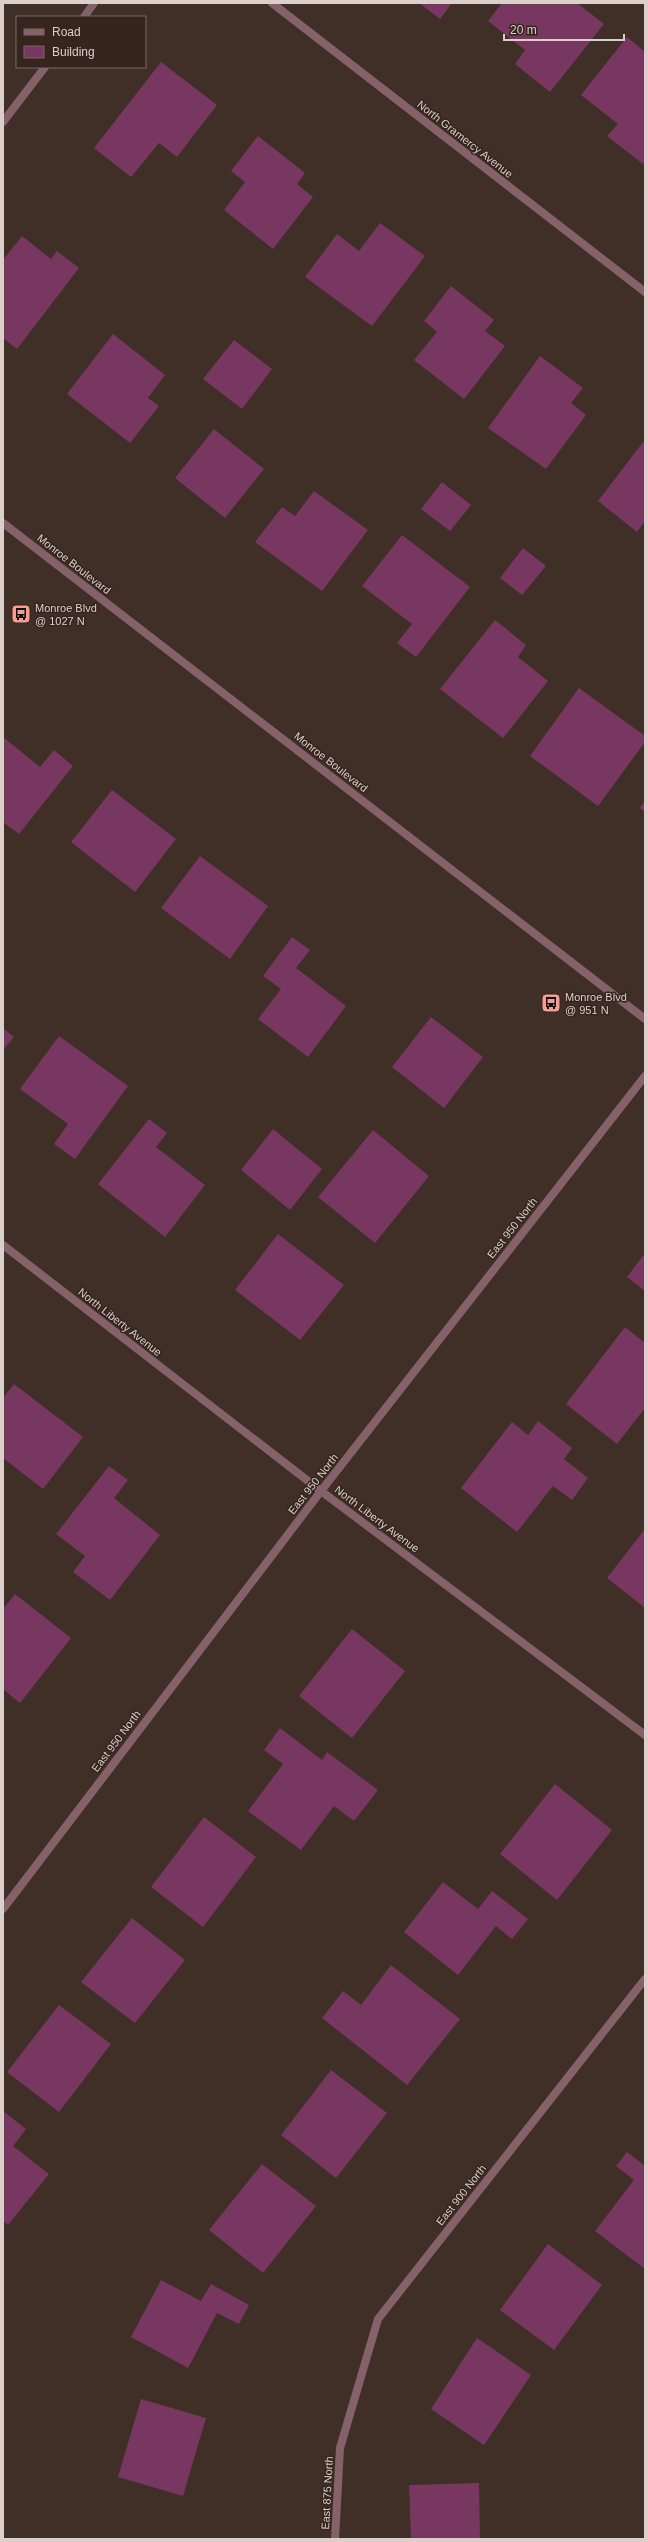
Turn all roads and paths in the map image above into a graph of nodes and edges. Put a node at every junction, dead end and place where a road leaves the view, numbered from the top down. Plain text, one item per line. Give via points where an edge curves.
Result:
1 (94, 3) edge
2 (272, 3) edge
3 (85, 16) edge
4 (44, 68) edge
5 (3, 122) edge
6 (645, 292) edge
7 (3, 523) edge
8 (645, 1019) edge
9 (645, 1076) edge
10 (3, 1245) edge
11 (321, 1491) junction
12 (645, 1735) edge
13 (3, 1909) edge
14 (645, 1979) edge
15 (340, 2448) joint
16 (335, 2539) edge

1 - 3 street
2 - 6 street, North Gramercy Avenue
4 - 5 street
7 - 8 street, Monroe Boulevard
9 - 11 street, East 950 North
10 - 11 street, North Liberty Avenue
11 - 12 street, North Liberty Avenue
11 - 13 street, East 950 North
14 - 15 street, East 900 North via 378,2319
15 - 16 street, East 875 North

